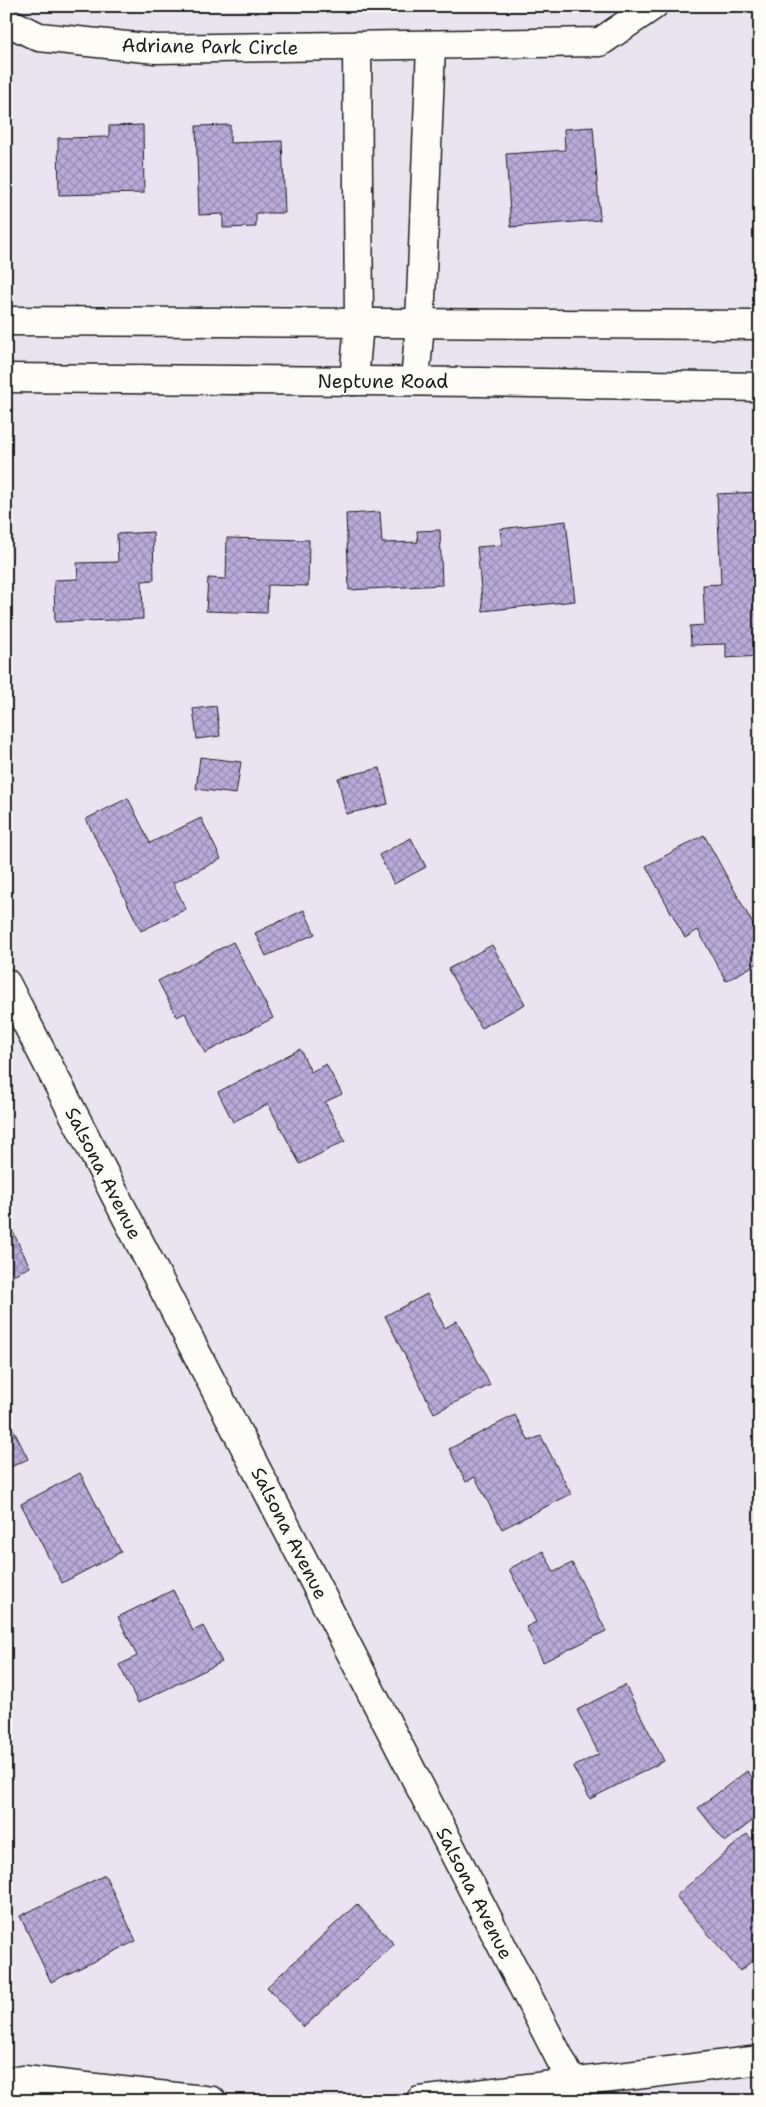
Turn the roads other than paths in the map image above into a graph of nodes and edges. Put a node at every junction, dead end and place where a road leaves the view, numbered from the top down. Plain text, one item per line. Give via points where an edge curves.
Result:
1 (654, 6) edge
2 (6, 22) edge
3 (357, 46) junction
4 (430, 46) junction
5 (6, 321) edge
6 (359, 323) junction
7 (420, 324) junction
8 (760, 325) edge
9 (6, 378) edge
10 (354, 381) junction
11 (415, 382) junction
12 (760, 388) edge
13 (6, 983) edge
14 (760, 2060) edge
15 (6, 2082) edge
16 (573, 2084) junction
17 (212, 2101) edge
18 (420, 2101) edge

1 - 4 street, Adriane Park Circle via 600,42
2 - 3 street, Adriane Park Circle via 39,37 156,49
3 - 4 street, Adriane Park Circle
3 - 6 street
4 - 7 street
5 - 6 street
6 - 7 street
6 - 10 street
7 - 8 street
7 - 11 street
9 - 10 street, Neptune Road
10 - 11 street, Neptune Road
11 - 12 street, Neptune Road
13 - 16 street, Salsona Avenue
14 - 16 street
15 - 17 street via 24,2080
16 - 18 street

